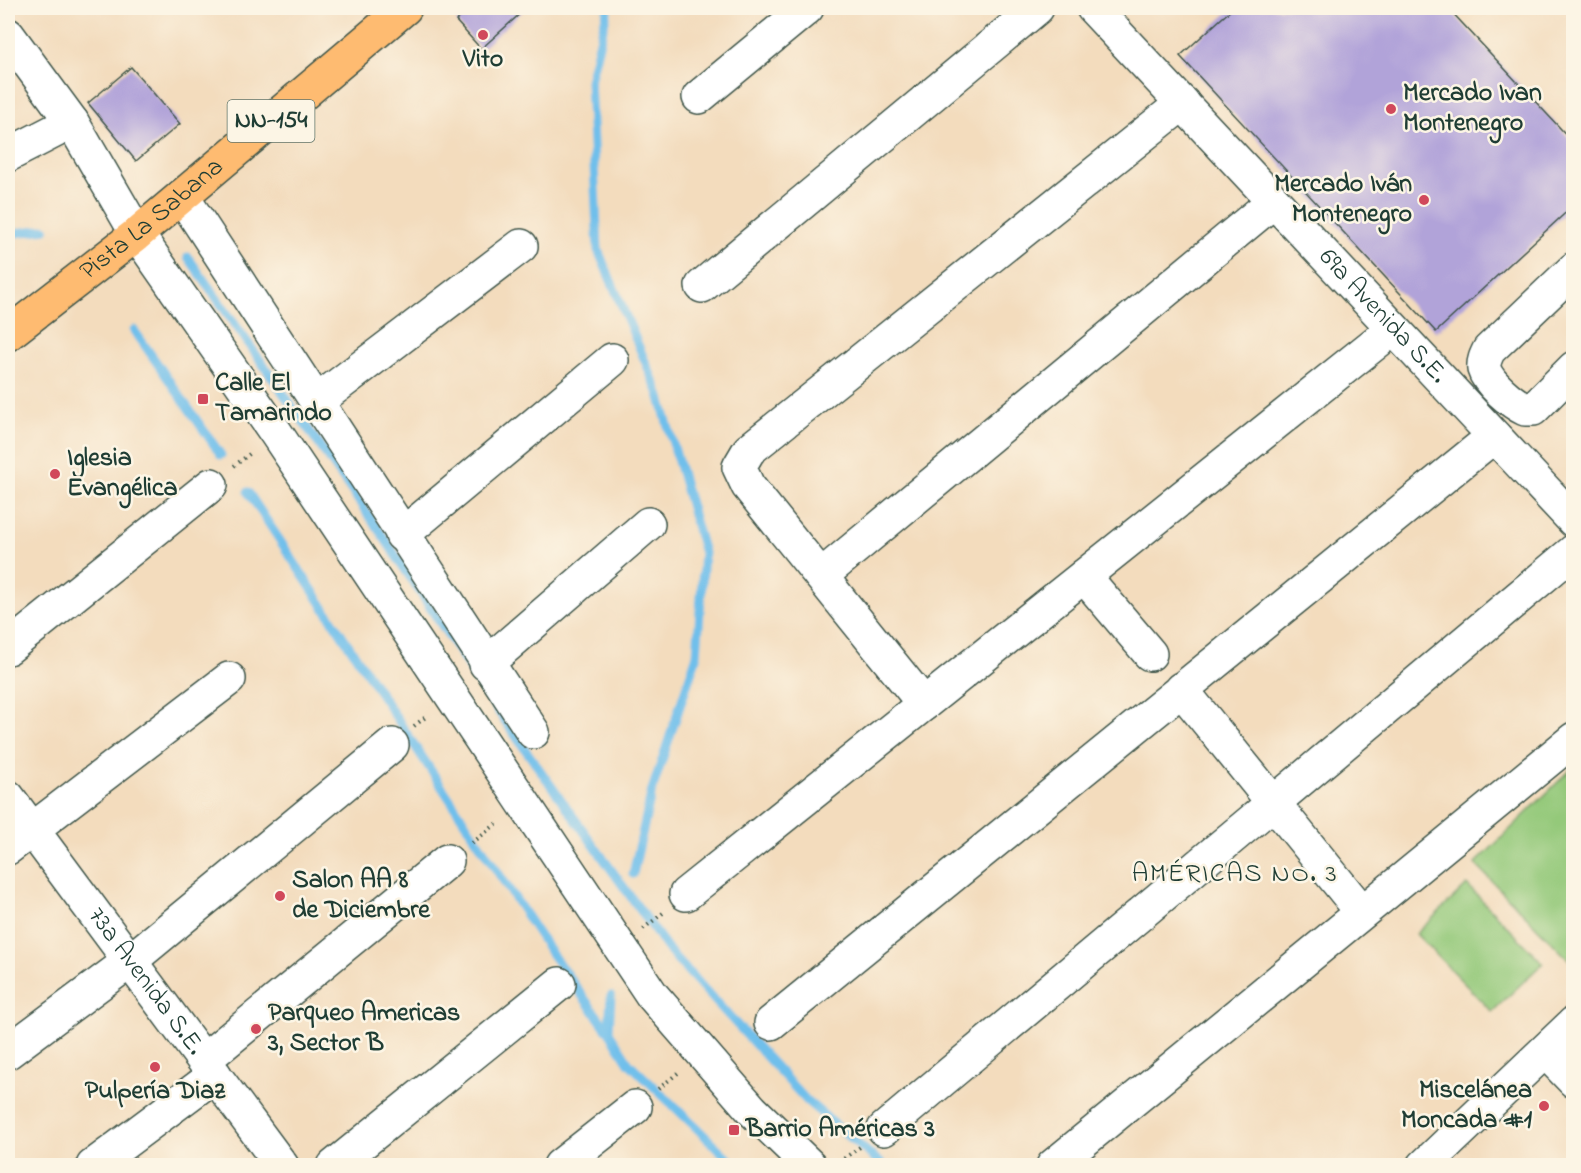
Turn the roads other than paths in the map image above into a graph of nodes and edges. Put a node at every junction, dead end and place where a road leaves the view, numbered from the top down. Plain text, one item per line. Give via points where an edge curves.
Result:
1 (405, 8) edge
2 (807, 8) edge
3 (1037, 8) edge
4 (1093, 8) edge
5 (8, 35) edge
6 (699, 97) dead end
7 (1183, 103) junction
8 (72, 122) junction
9 (8, 156) edge
10 (182, 196) junction
11 (1274, 201) junction
12 (137, 234) junction
13 (521, 246) dead end
14 (1574, 269) edge
15 (702, 286) dead end
16 (1394, 329) junction
17 (8, 334) edge
18 (612, 360) dead end
19 (1574, 368) edge
20 (1496, 386) junction
21 (316, 402) junction
22 (1470, 411) junction
23 (1494, 436) junction
24 (211, 485) dead end
25 (1574, 521) edge
26 (648, 524) dead end
27 (402, 535) junction
28 (1574, 551) edge
29 (821, 576) junction
30 (1084, 576) junction
31 (8, 648) edge
32 (1150, 654) dead end
33 (486, 664) junction
34 (229, 679) dead end
35 (1181, 689) junction
36 (924, 704) junction
37 (533, 732) dead end
38 (1574, 739) edge
39 (392, 745) dead end
40 (8, 797) edge
41 (1274, 803) junction
42 (19, 839) edge
43 (447, 861) dead end
44 (686, 894) dead end
45 (1362, 912) junction
46 (130, 961) junction
47 (559, 984) dead end
48 (771, 1023) dead end
49 (1574, 1023) edge
50 (1545, 1051) junction
51 (8, 1052) edge
52 (209, 1068) junction
53 (1574, 1081) edge
54 (635, 1107) dead end
55 (876, 1135) road end
56 (93, 1166) edge
57 (282, 1166) edge
58 (334, 1166) edge
59 (560, 1166) edge
60 (810, 1166) edge
61 (1053, 1166) edge
62 (1424, 1166) edge

1 - 10 main road, Pista La Sabana / NN-154
2 - 6 street
3 - 15 street
4 - 7 street, 69a Avenida S.E.
5 - 8 street
7 - 11 street, 69a Avenida S.E.
7 - 29 street via 749,450 739,467 748,486
8 - 9 street
8 - 12 street
10 - 12 main road, Pista La Sabana / NN-154
10 - 21 street
11 - 16 street, 69a Avenida S.E.
11 - 29 street
12 - 17 main road, Pista La Sabana / NN-154
12 - 60 street via 289,452 652,995 752,1110
13 - 21 street
14 - 20 street via 1489,350 1484,371
16 - 22 street, 69a Avenida S.E.
16 - 30 street
18 - 27 street
19 - 20 street via 1533,409 1518,406
20 - 22 street
21 - 27 street
22 - 23 street, 69a Avenida S.E.
23 - 25 street, 69a Avenida S.E.
23 - 35 street
24 - 31 street
26 - 33 street
27 - 33 street
28 - 41 street
29 - 36 street
30 - 32 street
30 - 36 street
33 - 37 street
34 - 42 street
35 - 41 street
35 - 48 street
36 - 44 street
38 - 45 street
39 - 46 street
40 - 42 street, 73a Avenida S.E.
41 - 45 street
41 - 55 street
42 - 46 street, 73a Avenida S.E.
43 - 52 street
45 - 61 street
46 - 51 street
46 - 52 street, 73a Avenida S.E.
47 - 58 street
49 - 50 street
50 - 53 street
50 - 62 street
52 - 56 street
52 - 57 street, 73a Avenida S.E.
54 - 59 street

